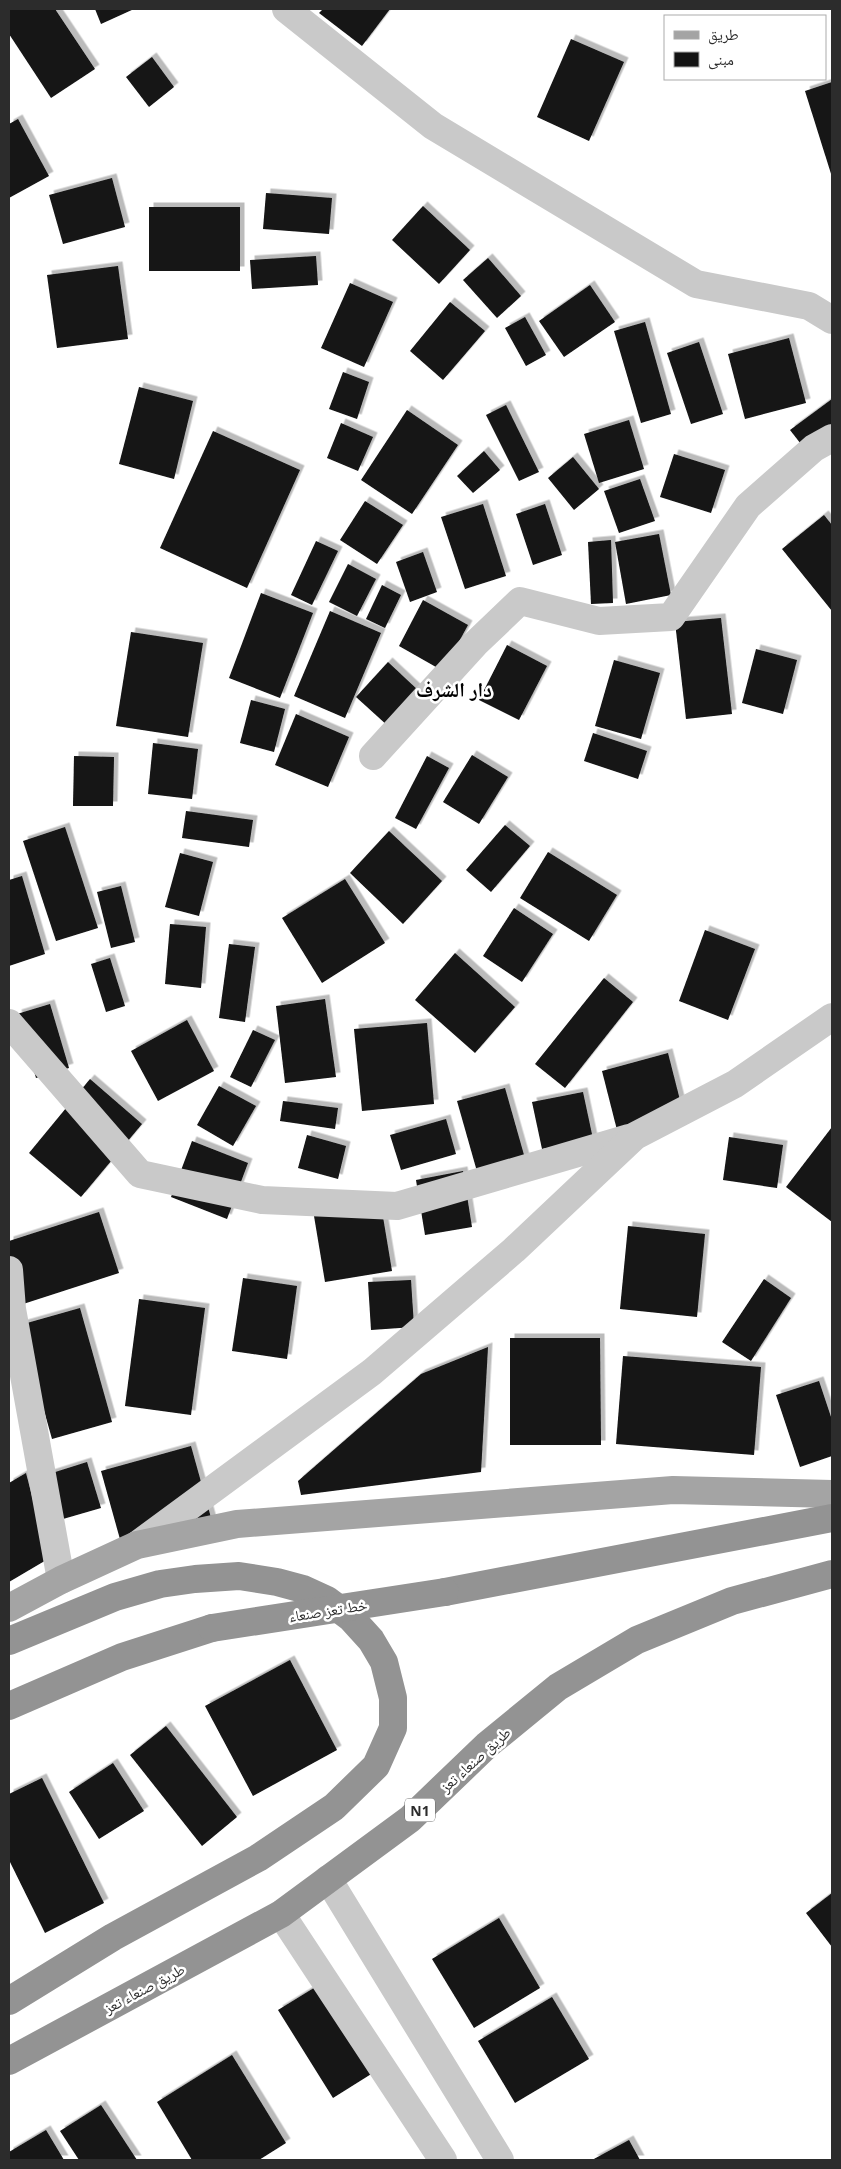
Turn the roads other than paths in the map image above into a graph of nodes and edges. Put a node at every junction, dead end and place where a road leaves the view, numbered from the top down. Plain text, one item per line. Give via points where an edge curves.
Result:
1 (286, 9) edge
2 (832, 320) edge
3 (832, 438) edge
4 (373, 756) dead end
5 (832, 1017) edge
6 (9, 1023) edge
7 (635, 1136) junction
8 (9, 1270) edge
9 (832, 1494) edge
10 (832, 1518) edge
11 (137, 1545) junction
12 (832, 1574) edge
13 (61, 1580) junction
14 (9, 1608) edge
15 (9, 1641) edge
16 (9, 1706) edge
17 (328, 1879) junction
18 (281, 1914) junction
19 (9, 2001) edge
20 (9, 2061) edge
21 (442, 2160) edge
22 (500, 2160) edge

1 - 2 street via 433,126 696,284 809,306
3 - 4 street via 814,448 748,506 671,617 599,621 520,601
5 - 7 street via 735,1084
6 - 7 street via 140,1174 262,1200 397,1206
7 - 11 street via 514,1250 372,1372
8 - 13 street via 12,1309
9 - 11 main road via 673,1490 237,1524
10 - 16 highway, خط تعز صنعاء, bridge via 445,1592 212,1628 122,1657
11 - 13 main road
12 - 17 highway, طريق صنعاء تعز / N1 via 732,1601 637,1640 558,1687 487,1745 410,1819
13 - 14 main road
15 - 19 highway via 115,1597 160,1584 240,1576 277,1582 327,1600 351,1618 371,1640 384,1662 392,1698 393,1728 376,1766 334,1806 258,1858 113,1937
17 - 18 highway, طريق صنعاء تعز / N1
17 - 22 street
18 - 20 highway, طريق صنعاء تعز / N1
18 - 21 street

